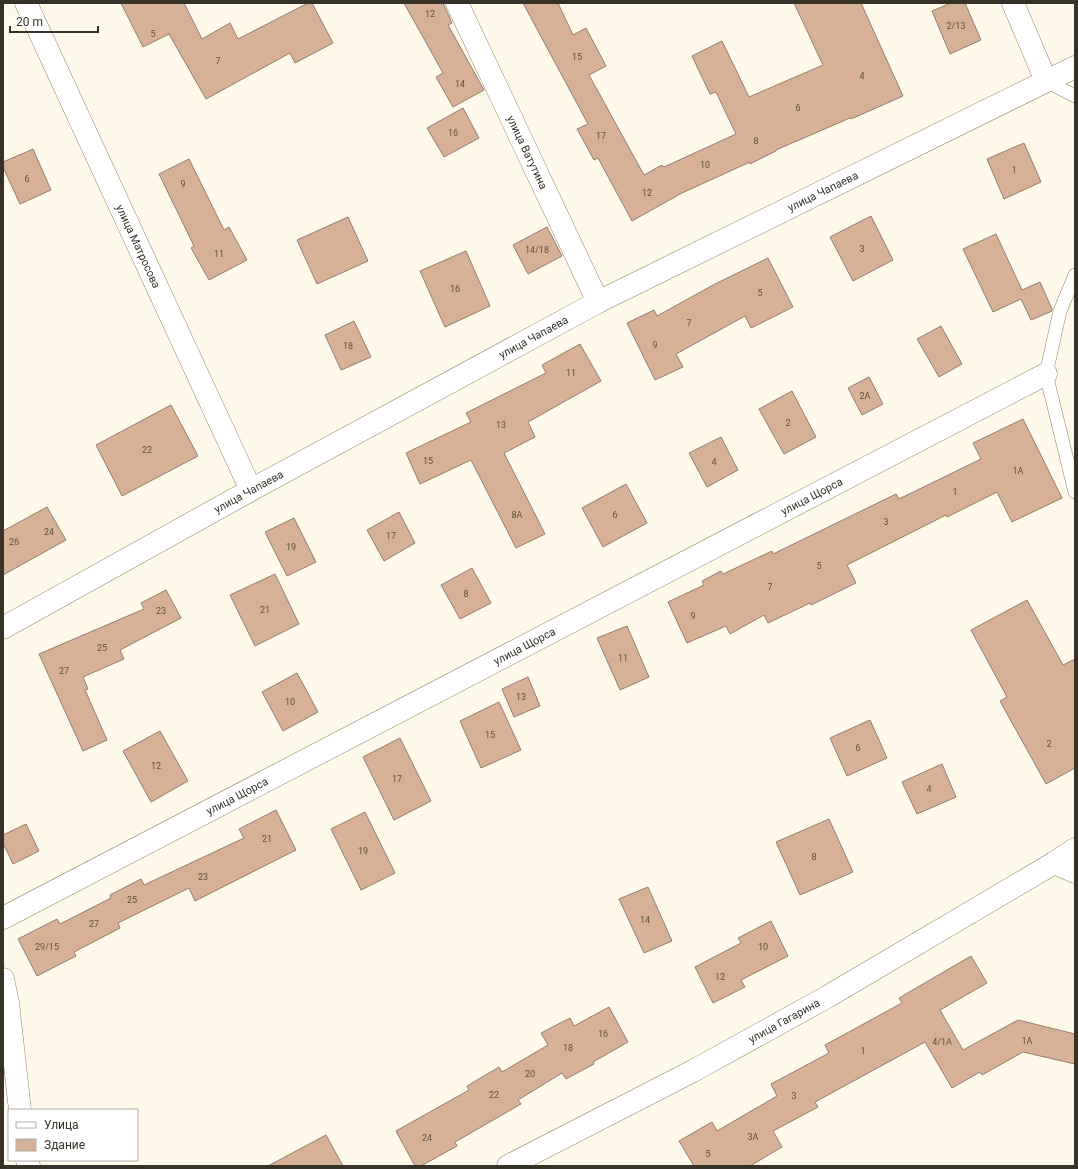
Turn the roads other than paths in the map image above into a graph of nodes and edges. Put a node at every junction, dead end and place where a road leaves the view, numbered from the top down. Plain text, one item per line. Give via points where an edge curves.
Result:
1 (26, 3) edge
2 (457, 3) edge
3 (1013, 3) edge
4 (1075, 67) edge
5 (1046, 81) junction
6 (1075, 96) edge
7 (1075, 275) edge
8 (598, 302) junction
9 (1046, 374) junction
10 (250, 490) junction
11 (1075, 492) edge
12 (3, 628) edge
13 (1075, 849) edge
14 (1054, 863) junction
15 (1075, 872) edge
16 (3, 918) edge
17 (3, 979) edge
18 (20, 1109) edge
19 (508, 1166) edge

1 - 10 street, улица Матросова
2 - 8 street, улица Ватутина
3 - 5 street
4 - 5 street, улица Чапаева
5 - 6 lane
5 - 8 street, улица Чапаева
7 - 9 lane via 1060,311
8 - 10 street, улица Чапаева
9 - 11 lane
9 - 16 street, улица Щорса
10 - 12 street, улица Чапаева
13 - 14 street, улица Гагарина
14 - 15 street
14 - 19 street, улица Гагарина via 828,997 693,1071
17 - 18 street

